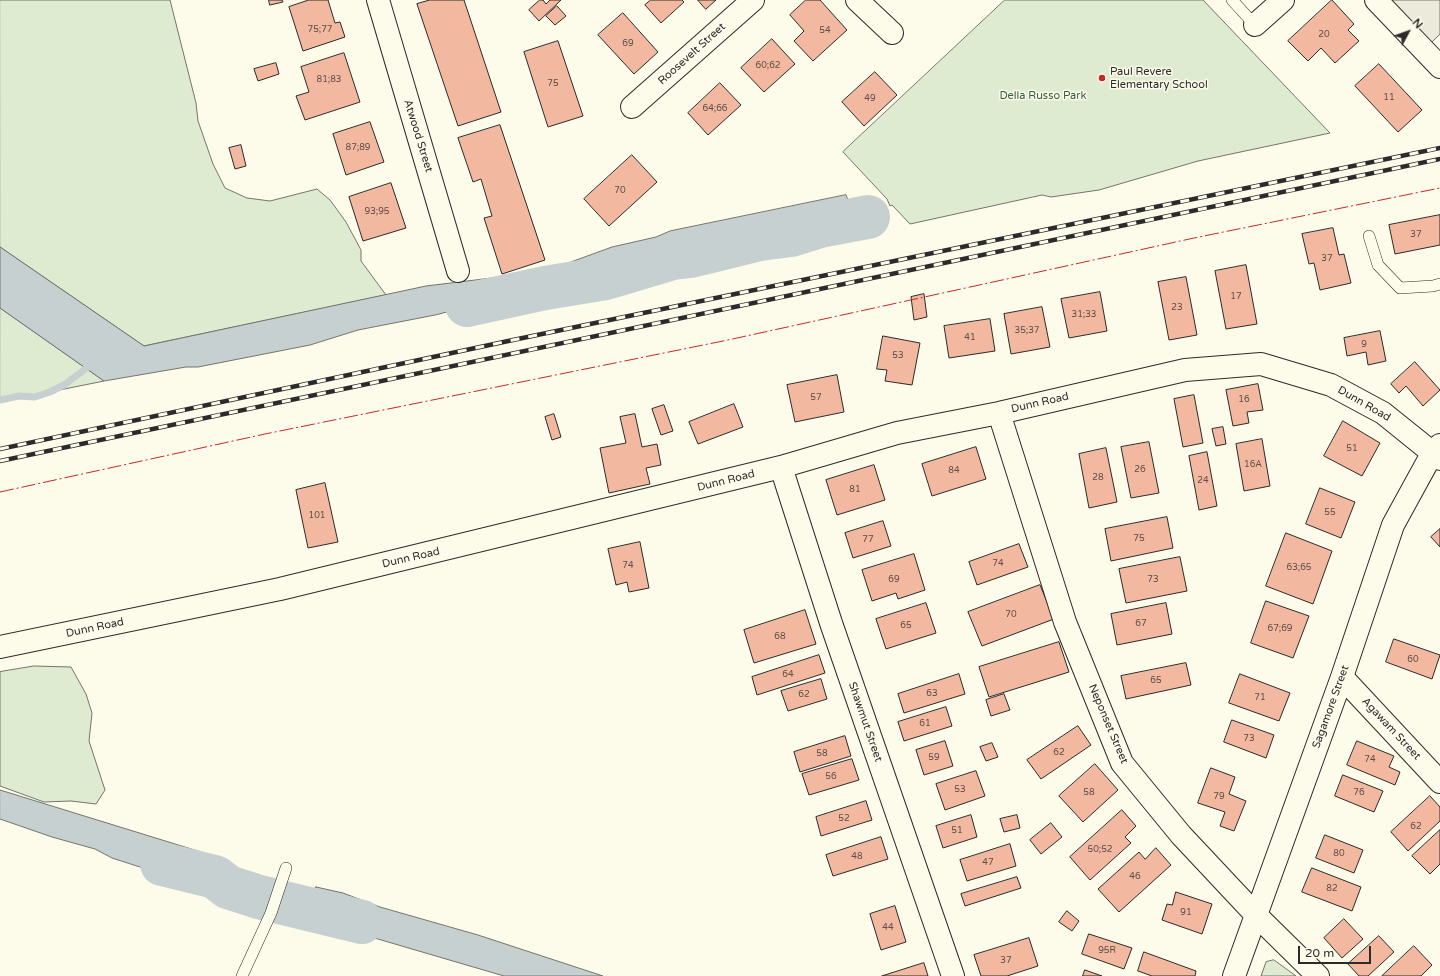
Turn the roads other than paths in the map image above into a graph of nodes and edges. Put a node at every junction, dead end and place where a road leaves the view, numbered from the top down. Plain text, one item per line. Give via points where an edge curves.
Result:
1 (378, 0) edge
2 (752, 0) edge
3 (857, 0) edge
4 (1232, 0) edge
5 (1283, 0) edge
6 (1376, 0) edge
7 (1255, 25) joint
8 (892, 33) dead end
9 (1440, 67) edge
10 (632, 107) dead end
11 (1369, 236) dead end
12 (458, 271) dead end
13 (1440, 284) edge
14 (999, 413) junction
15 (1438, 452) edge
16 (781, 467) junction
17 (0, 647) edge
18 (1342, 677) junction
19 (1440, 782) edge
20 (286, 868) dead end
21 (1257, 916) junction
22 (242, 976) edge
23 (952, 976) edge
24 (1234, 976) edge
25 (1318, 976) edge

1 - 12 street, Atwood Street
2 - 10 street, Roosevelt Street
3 - 8 street
4 - 7 lane
5 - 7 street
6 - 9 street
11 - 13 lane via 1378,265 1400,288
14 - 15 street, Dunn Road via 1185,370 1261,364 1331,385 1383,413
14 - 16 street, Dunn Road via 897,433
14 - 21 street, Neponset Street via 1066,622 1122,763 1181,835
15 - 18 street, Sagamore Street via 1393,525
16 - 17 street, Dunn Road via 280,589
16 - 23 street, Shawmut Street via 830,623
18 - 19 street, Agawam Street
18 - 21 street, Sagamore Street
20 - 22 lane via 271,913
21 - 24 street, Sagamore Street
21 - 25 street, Neponset Street

